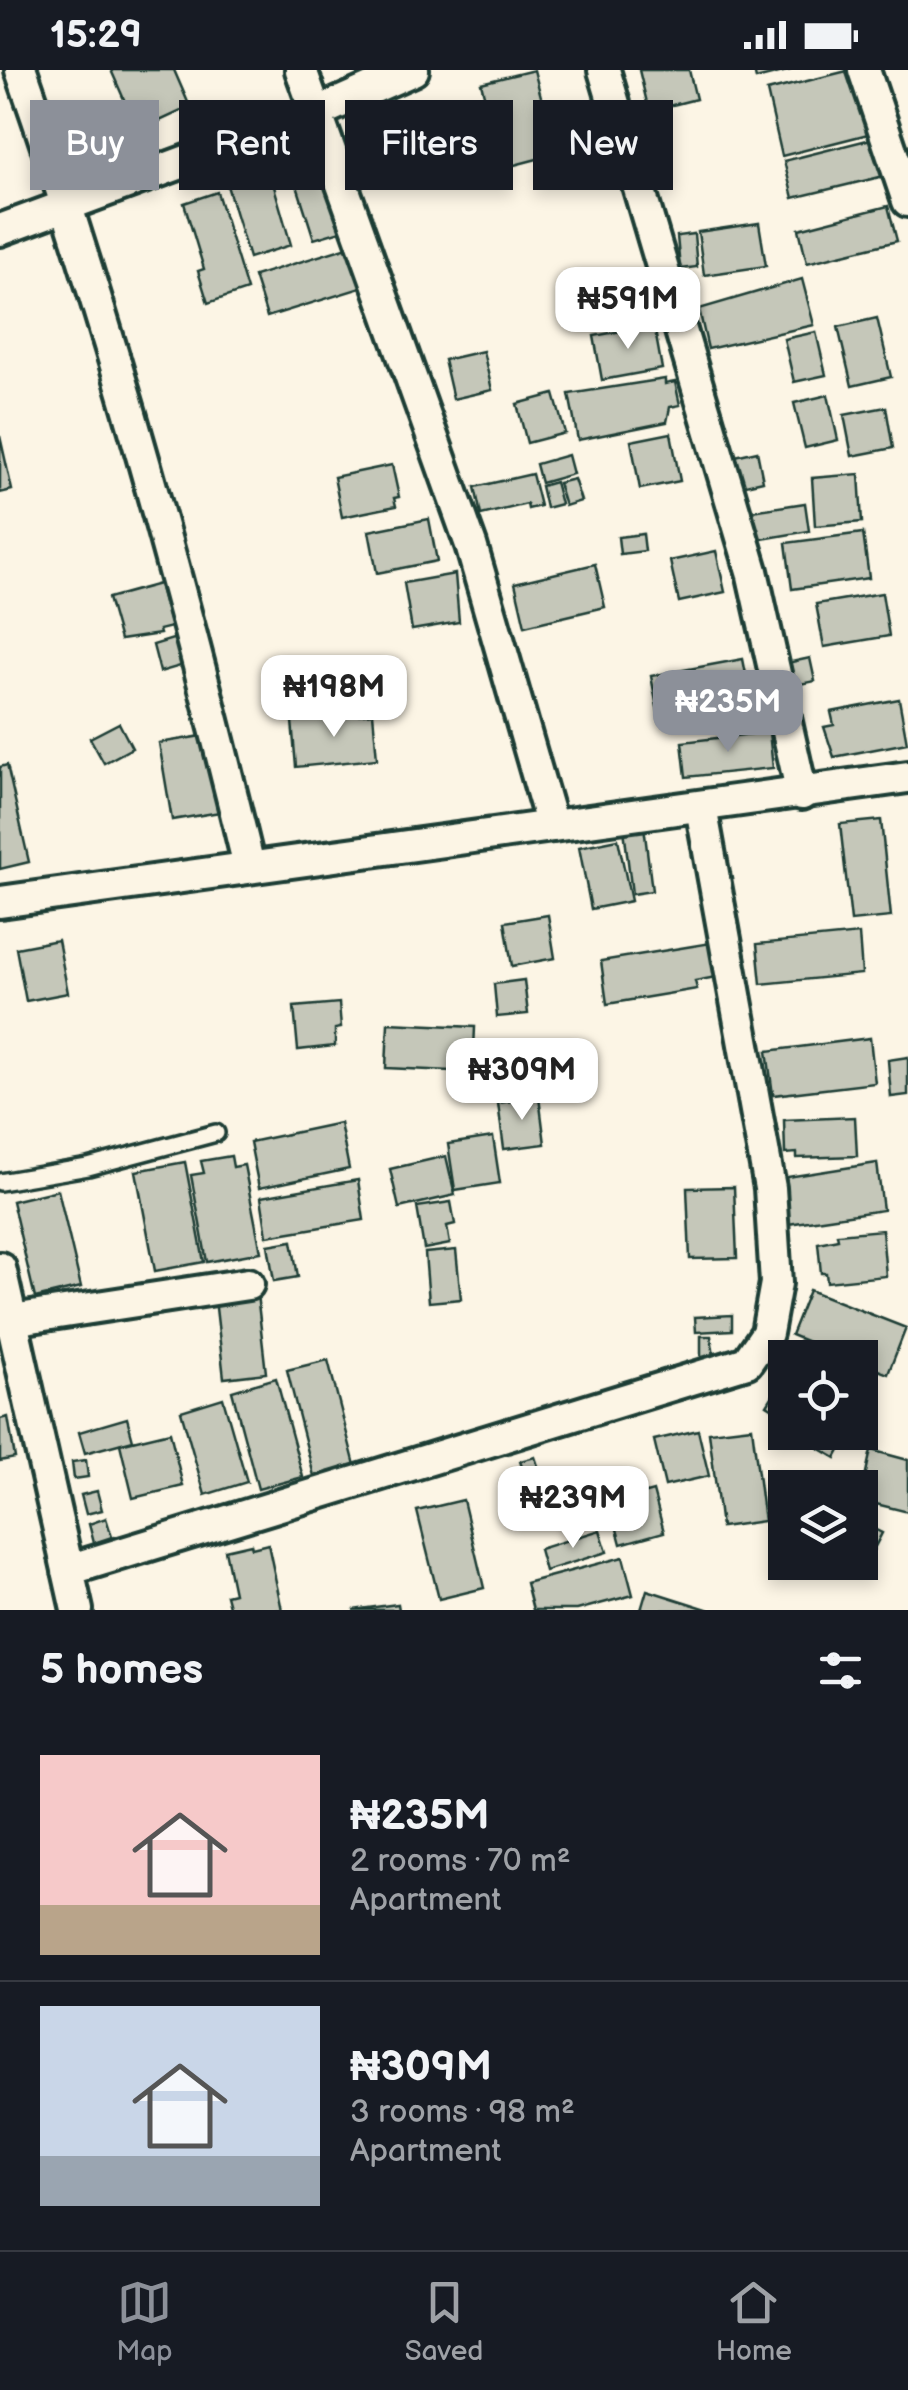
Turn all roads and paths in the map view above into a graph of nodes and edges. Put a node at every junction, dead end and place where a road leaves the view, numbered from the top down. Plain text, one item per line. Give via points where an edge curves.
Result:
1 (21, 70) edge
2 (301, 70) edge
3 (413, 70) edge
4 (604, 70) edge
5 (864, 70) edge
6 (311, 100) edge
7 (325, 109) edge
8 (325, 138) edge
9 (179, 163) edge
10 (908, 201) edge
11 (68, 204) junction
12 (0, 230) edge
13 (908, 778) edge
14 (802, 794) junction
15 (701, 808) junction
16 (552, 826) junction
17 (249, 866) junction
18 (0, 902) edge
19 (216, 1134) dead end
20 (0, 1182) edge
21 (0, 1268) edge
22 (248, 1284) dead end
23 (12, 1320) junction
24 (68, 1570) junction
25 (78, 1610) edge

1 - 11 street
2 - 6 street
3 - 7 street
4 - 14 street via 752,571
5 - 10 street
8 - 16 street via 471,545
9 - 11 street
11 - 12 street
11 - 17 street via 184,593
13 - 14 street
14 - 15 street
15 - 16 street
15 - 24 street via 770,1188 776,1283 767,1333 747,1362
16 - 17 street
17 - 18 street
19 - 20 lane
21 - 23 street
22 - 23 street
23 - 24 street
24 - 25 street

